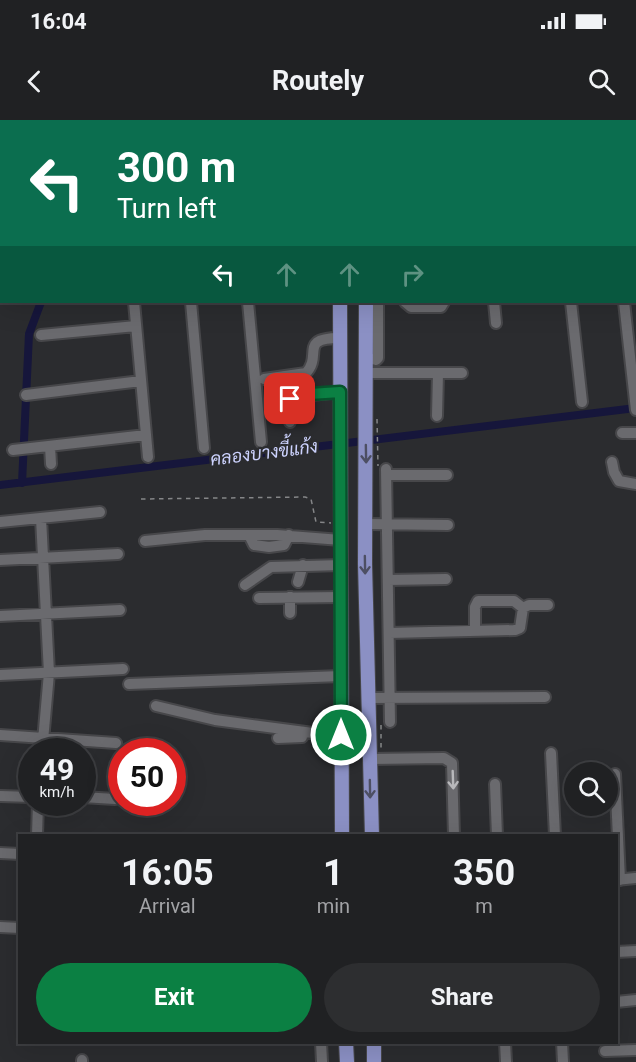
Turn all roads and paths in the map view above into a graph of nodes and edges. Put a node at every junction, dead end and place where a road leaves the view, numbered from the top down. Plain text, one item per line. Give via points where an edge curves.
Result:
1 (134, 303) edge
2 (191, 303) edge
3 (248, 303) edge
4 (340, 303) edge
5 (348, 303) edge
6 (366, 303) edge
7 (378, 303) edge
8 (406, 303) edge
9 (443, 303) edge
10 (494, 303) edge
11 (571, 303) edge
12 (624, 303) edge
13 (496, 323) dead end
14 (136, 326) junction
15 (41, 335) dead end
16 (340, 338) junction
17 (365, 357) junction
18 (340, 366) junction
19 (365, 373) junction
20 (438, 373) junction
21 (462, 373) dead end
22 (264, 379) dead end
23 (141, 381) junction
24 (340, 392) junction
25 (26, 395) dead end
26 (582, 402) dead end
27 (635, 404) edge
28 (636, 410) edge
29 (437, 416) dead end
30 (371, 418) junction
31 (290, 422) dead end
32 (636, 433) edge
33 (622, 434) dead end
34 (146, 435) junction
35 (261, 442) dead end
36 (50, 446) junction
37 (204, 448) dead end
38 (13, 450) dead end
39 (148, 457) dead end
40 (612, 462) dead end
41 (51, 464) dead end
42 (384, 472) junction
43 (447, 475) dead end
44 (636, 484) edge
45 (141, 499) dead end
46 (100, 512) dead end
47 (41, 518) junction
48 (0, 522) edge
49 (342, 524) junction
50 (366, 524) junction
51 (387, 525) junction
52 (448, 525) dead end
53 (341, 540) junction
54 (145, 541) dead end
55 (118, 554) dead end
56 (44, 558) junction
57 (0, 560) edge
58 (303, 565) junction
59 (342, 565) junction
60 (446, 579) dead end
61 (388, 580) junction
62 (298, 582) dead end
63 (245, 585) dead end
64 (291, 597) junction
65 (342, 597) junction
66 (259, 598) dead end
67 (548, 605) dead end
68 (523, 608) junction
69 (120, 610) dead end
70 (46, 614) junction
71 (290, 614) dead end
72 (0, 615) edge
73 (342, 621) junction
74 (367, 625) junction
75 (475, 631) junction
76 (389, 633) junction
77 (368, 654) junction
78 (341, 656) junction
79 (123, 669) dead end
80 (49, 673) junction
81 (0, 675) edge
82 (341, 676) junction
83 (129, 684) dead end
84 (545, 697) dead end
85 (368, 698) junction
86 (390, 698) junction
87 (156, 706) dead end
88 (390, 722) dead end
89 (0, 735) edge
90 (342, 736) junction
91 (44, 738) joint
92 (278, 738) dead end
93 (551, 753) dead end
94 (370, 759) junction
95 (495, 784) dead end
96 (0, 796) edge
97 (18, 797) edge
98 (38, 816) edge
99 (616, 816) edge
100 (37, 834) edge
101 (342, 834) edge
102 (372, 834) edge
103 (454, 834) edge
104 (497, 834) edge
105 (555, 834) edge
106 (617, 834) edge
107 (0, 853) edge
108 (18, 854) edge
109 (635, 878) edge
110 (618, 880) edge
111 (0, 927) edge
112 (18, 928) edge
113 (636, 951) edge
114 (618, 952) edge
115 (636, 1000) edge
116 (618, 1002) edge
117 (321, 1044) edge
118 (346, 1044) edge
119 (374, 1044) edge
120 (505, 1044) edge
121 (562, 1044) edge
122 (636, 1050) edge
123 (606, 1051) dead end
124 (322, 1062) edge
125 (347, 1062) edge
126 (374, 1062) edge
127 (506, 1062) edge
128 (563, 1062) edge

1 - 14 street
2 - 37 street
3 - 35 street
4 - 16 main road
5 - 18 main road
6 - 17 main road
7 - 17 street via 378,358
8 - 9 street via 411,307 439,308
10 - 13 street
11 - 26 street
12 - 27 street
14 - 15 street
14 - 23 street
16 - 18 main road
16 - 22 street via 317,342 306,373
17 - 19 main road
18 - 24 main road
19 - 20 street
19 - 30 main road
20 - 21 street
20 - 29 street
23 - 25 street
23 - 34 street
24 - 31 street via 291,397
24 - 49 main road
27 - 28 street
30 - 42 path
30 -> 50 main road
32 - 33 street
34 - 36 street
34 - 39 street
36 - 38 street
36 - 41 street
40 - 44 street via 619,481
42 - 43 street
42 - 51 street
45 - 49 path via 305,497 311,499 316,522
46 - 47 street
47 - 48 street
47 - 56 street
49 - 53 main road
50 - 51 street
50 -> 74 main road
51 - 52 street
51 - 61 street
53 - 54 street via 289,535 206,535
53 - 59 main road
55 - 56 street
56 - 57 street
56 - 70 street
58 - 59 street
58 - 62 street
58 - 63 street via 271,567
59 - 65 main road
60 - 61 street
61 - 76 street
64 - 65 street
64 - 66 street
64 - 71 street
65 - 73 main road
67 - 68 street
68 - 75 street via 520,628
68 - 75 street via 514,600 478,601
69 - 70 street
70 - 72 street
70 - 80 street
73 - 74 main road via 351,633 361,633
73 - 78 main road
74 - 77 main road
75 - 76 street
76 - 86 street
77 - 78 main road via 353,647
77 - 85 main road
78 - 82 main road
79 - 80 street
80 - 81 street
80 - 91 street
82 - 83 street
82 - 90 main road
84 - 86 street
85 - 86 street
85 - 94 main road
86 - 88 street
87 - 90 street via 215,720
89 - 91 street
90 - 92 street
90 - 101 main road
93 - 105 street
94 -> 102 main road
94 -> 103 street via 444,758 452,763
95 - 104 street
96 - 97 street
98 - 100 street
99 - 106 street
107 - 108 street
109 - 110 street
111 - 112 street
113 - 114 street
115 - 116 street
117 - 124 street
118 - 125 main road
119 - 126 main road
120 - 127 street
121 - 128 street
122 - 123 street

